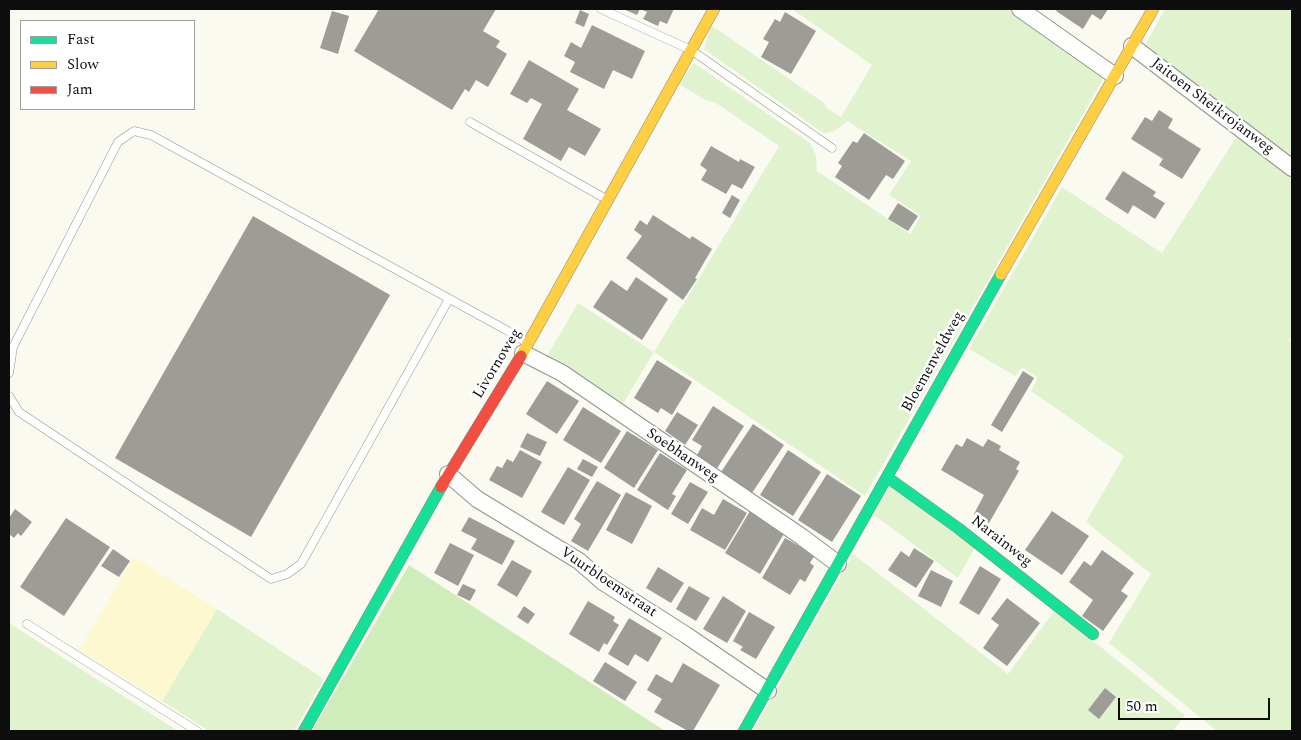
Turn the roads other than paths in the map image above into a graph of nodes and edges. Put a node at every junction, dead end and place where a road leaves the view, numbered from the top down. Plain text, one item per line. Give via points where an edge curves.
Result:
1 (600, 9) edge
2 (714, 9) edge
3 (1020, 9) edge
4 (1153, 9) edge
5 (1132, 46) junction
6 (691, 50) junction
7 (1115, 76) junction
8 (470, 122) dead end
9 (832, 148) dead end
10 (1292, 168) edge
11 (608, 200) junction
12 (449, 299) junction
13 (525, 348) junction
14 (9, 373) edge
15 (9, 396) edge
16 (448, 474) junction
17 (888, 476) junction
18 (838, 564) junction
19 (27, 624) dead end
20 (1093, 634) dead end
21 (768, 691) junction
22 (197, 731) edge
23 (304, 731) edge
24 (744, 731) edge

1 - 6 lane
2 - 6 street, Livornoweg
3 - 7 street
4 - 5 street, Bloemenveldweg
5 - 7 street, Bloemenveldweg
5 - 10 street, Jaitoen Sheikrojanweg
6 - 9 lane
6 - 11 street, Livornoweg
7 - 17 street, Bloemenveldweg
8 - 11 lane
11 - 13 street, Livornoweg
12 - 13 lane
12 - 14 lane via 151,135 134,131 118,142 13,347
12 - 15 lane via 301,564 271,580 19,412
13 - 16 street, Livornoweg
13 - 18 street, Soebhanweg
16 - 21 street, Vuurbloemstraat via 477,499 579,561 604,582
16 - 23 street, Livornoweg
17 - 18 street, Bloemenveldweg
17 - 20 street, Narainweg
18 - 21 street, Bloemenveldweg
19 - 22 lane
21 - 24 street, Bloemenveldweg

